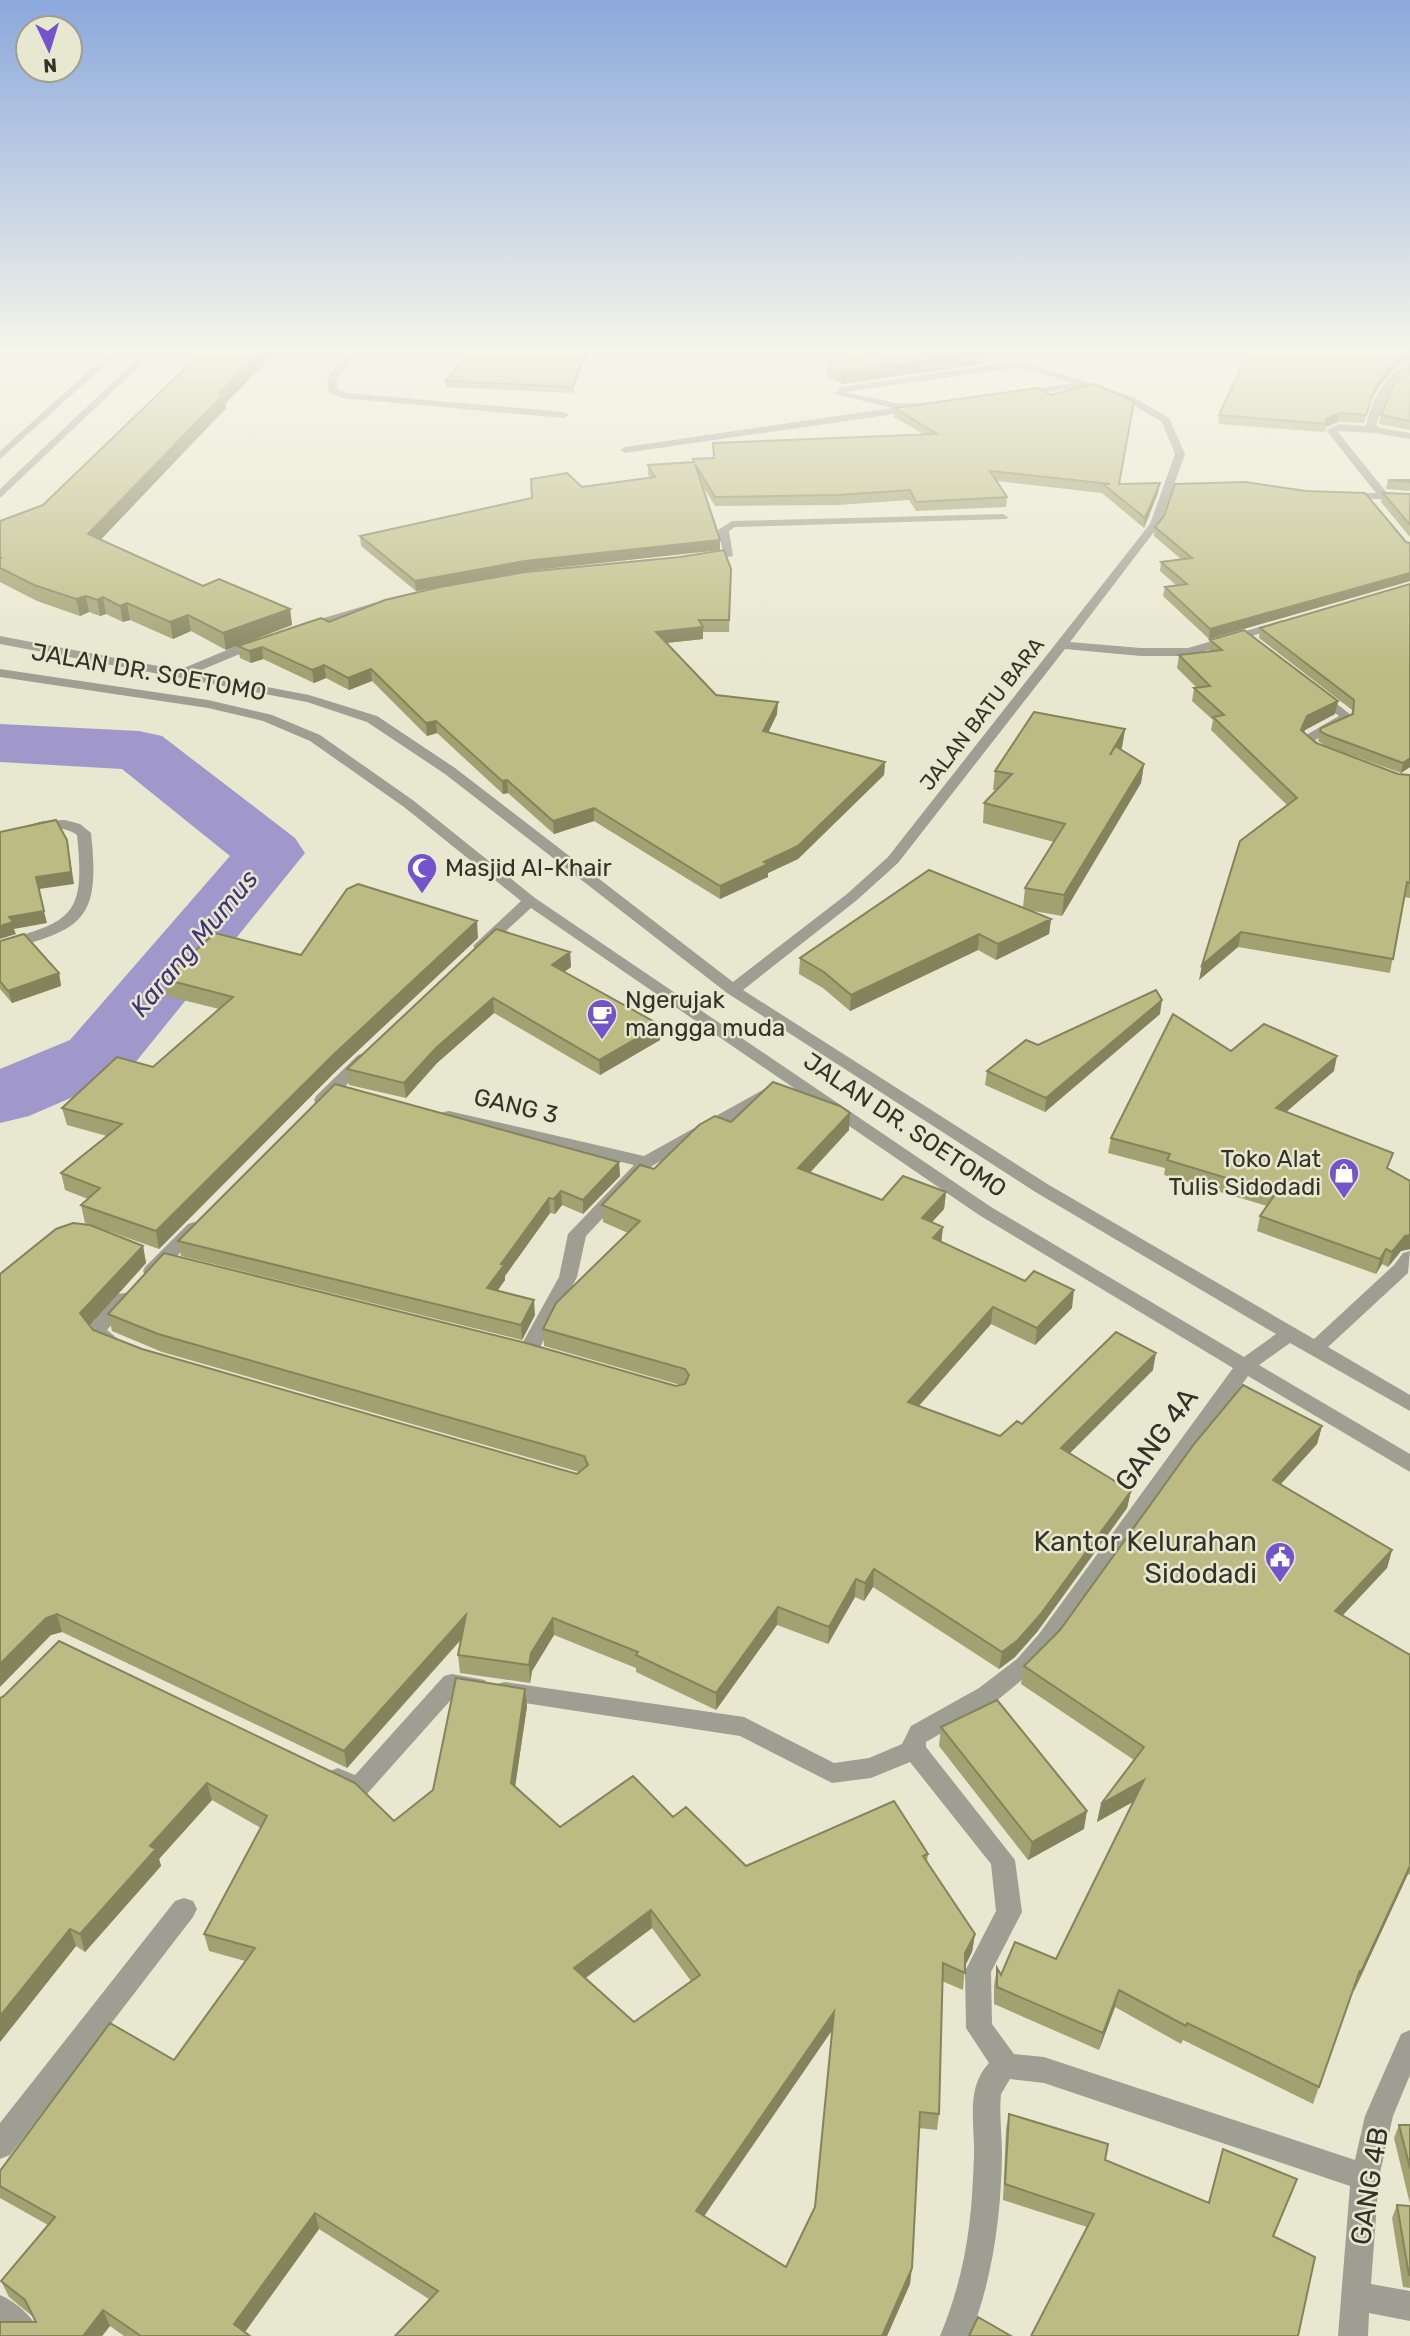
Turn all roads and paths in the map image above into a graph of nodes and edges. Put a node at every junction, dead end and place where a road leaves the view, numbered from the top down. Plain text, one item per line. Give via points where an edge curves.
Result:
1 (40, 457) edge
2 (1179, 457) edge
3 (1352, 457) edge
4 (0, 495) edge
5 (1330, 496) edge
6 (1384, 497) junction
7 (1410, 497) edge
8 (1003, 517) dead end
9 (689, 560) edge
10 (391, 603) edge
11 (1295, 621) edge
12 (292, 630) edge
13 (271, 637) edge
14 (0, 640) edge
15 (1062, 645) junction
16 (0, 673) edge
17 (179, 675) junction
18 (1304, 682) edge
19 (1332, 756) edge
20 (0, 838) edge
21 (530, 901) junction
22 (0, 946) edge
23 (469, 957) edge
24 (733, 990) junction
25 (381, 1042) edge
26 (790, 1079) junction
27 (334, 1089) junction
28 (360, 1095) edge
29 (314, 1108) edge
30 (427, 1111) edge
31 (646, 1161) junction
32 (210, 1212) edge
33 (139, 1251) edge
34 (1410, 1257) edge
35 (163, 1259) junction
36 (190, 1266) edge
37 (1290, 1333) junction
38 (1316, 1348) junction
39 (136, 1352) edge
40 (553, 1358) edge
41 (1245, 1366) junction
42 (1410, 1404) edge
43 (1410, 1464) edge
44 (914, 1750) junction
45 (321, 1770) edge
46 (184, 1909) dead end
47 (1410, 2043) edge
48 (1007, 2066) junction
49 (0, 2145) edge
50 (1365, 2177) junction
51 (1356, 2296) junction
52 (1410, 2306) edge
53 (0, 2310) edge
54 (27, 2336) edge
55 (955, 2336) edge
56 (1353, 2336) edge

1 - 4 street
2 - 15 street via 1155,524
3 - 6 street
5 - 6 street via 1371,501
6 - 7 street
8 - 9 street via 732,524 723,530 729,554
10 - 12 street
11 - 15 street, JALAN BATU BARA via 1249,640 1175,653
13 - 17 street
14 - 17 street, JALAN DR. SOETOMO
15 - 24 street, JALAN BATU BARA via 893,860
16 - 21 street, JALAN DR. SOETOMO via 208,704 285,724 332,748
17 - 24 street, JALAN DR. SOETOMO via 309,699 372,719 450,771
18 - 19 street via 1344,712 1345,719 1308,738 1308,743
20 - 22 street via 48,825 70,825 84,833 87,885 81,909 71,923
21 - 23 street
21 - 26 street, JALAN DR. SOETOMO
24 - 37 street, JALAN DR. SOETOMO via 1043,1189
25 - 27 street
26 - 31 street
26 - 41 street, JALAN DR. SOETOMO via 985,1211
27 - 28 street
27 - 29 street
30 - 31 street, GANG 3
31 - 40 street via 577,1234 568,1277 521,1349
32 - 35 street
33 - 35 street
34 - 38 street
35 - 36 street
35 - 39 street via 97,1329 97,1335 105,1340
37 - 38 street, JALAN DR. SOETOMO
37 - 41 street, GANG 4A
38 - 42 street, JALAN DR. SOETOMO
41 - 43 street, JALAN DR. SOETOMO
41 - 44 street, GANG 4A via 1025,1665 987,1695 919,1733
44 - 45 street via 871,1768 832,1773 744,1727 452,1683 358,1788
44 - 48 street via 1003,1860 1009,1912 978,1971 979,2028
46 - 49 street
47 - 50 street, GANG 4B via 1379,2116
48 - 50 street via 1044,2070
48 - 55 street via 989,2087 981,2247 973,2287
50 - 51 street, GANG 4B
51 - 52 street
51 - 56 street, GANG 4B
53 - 54 street

